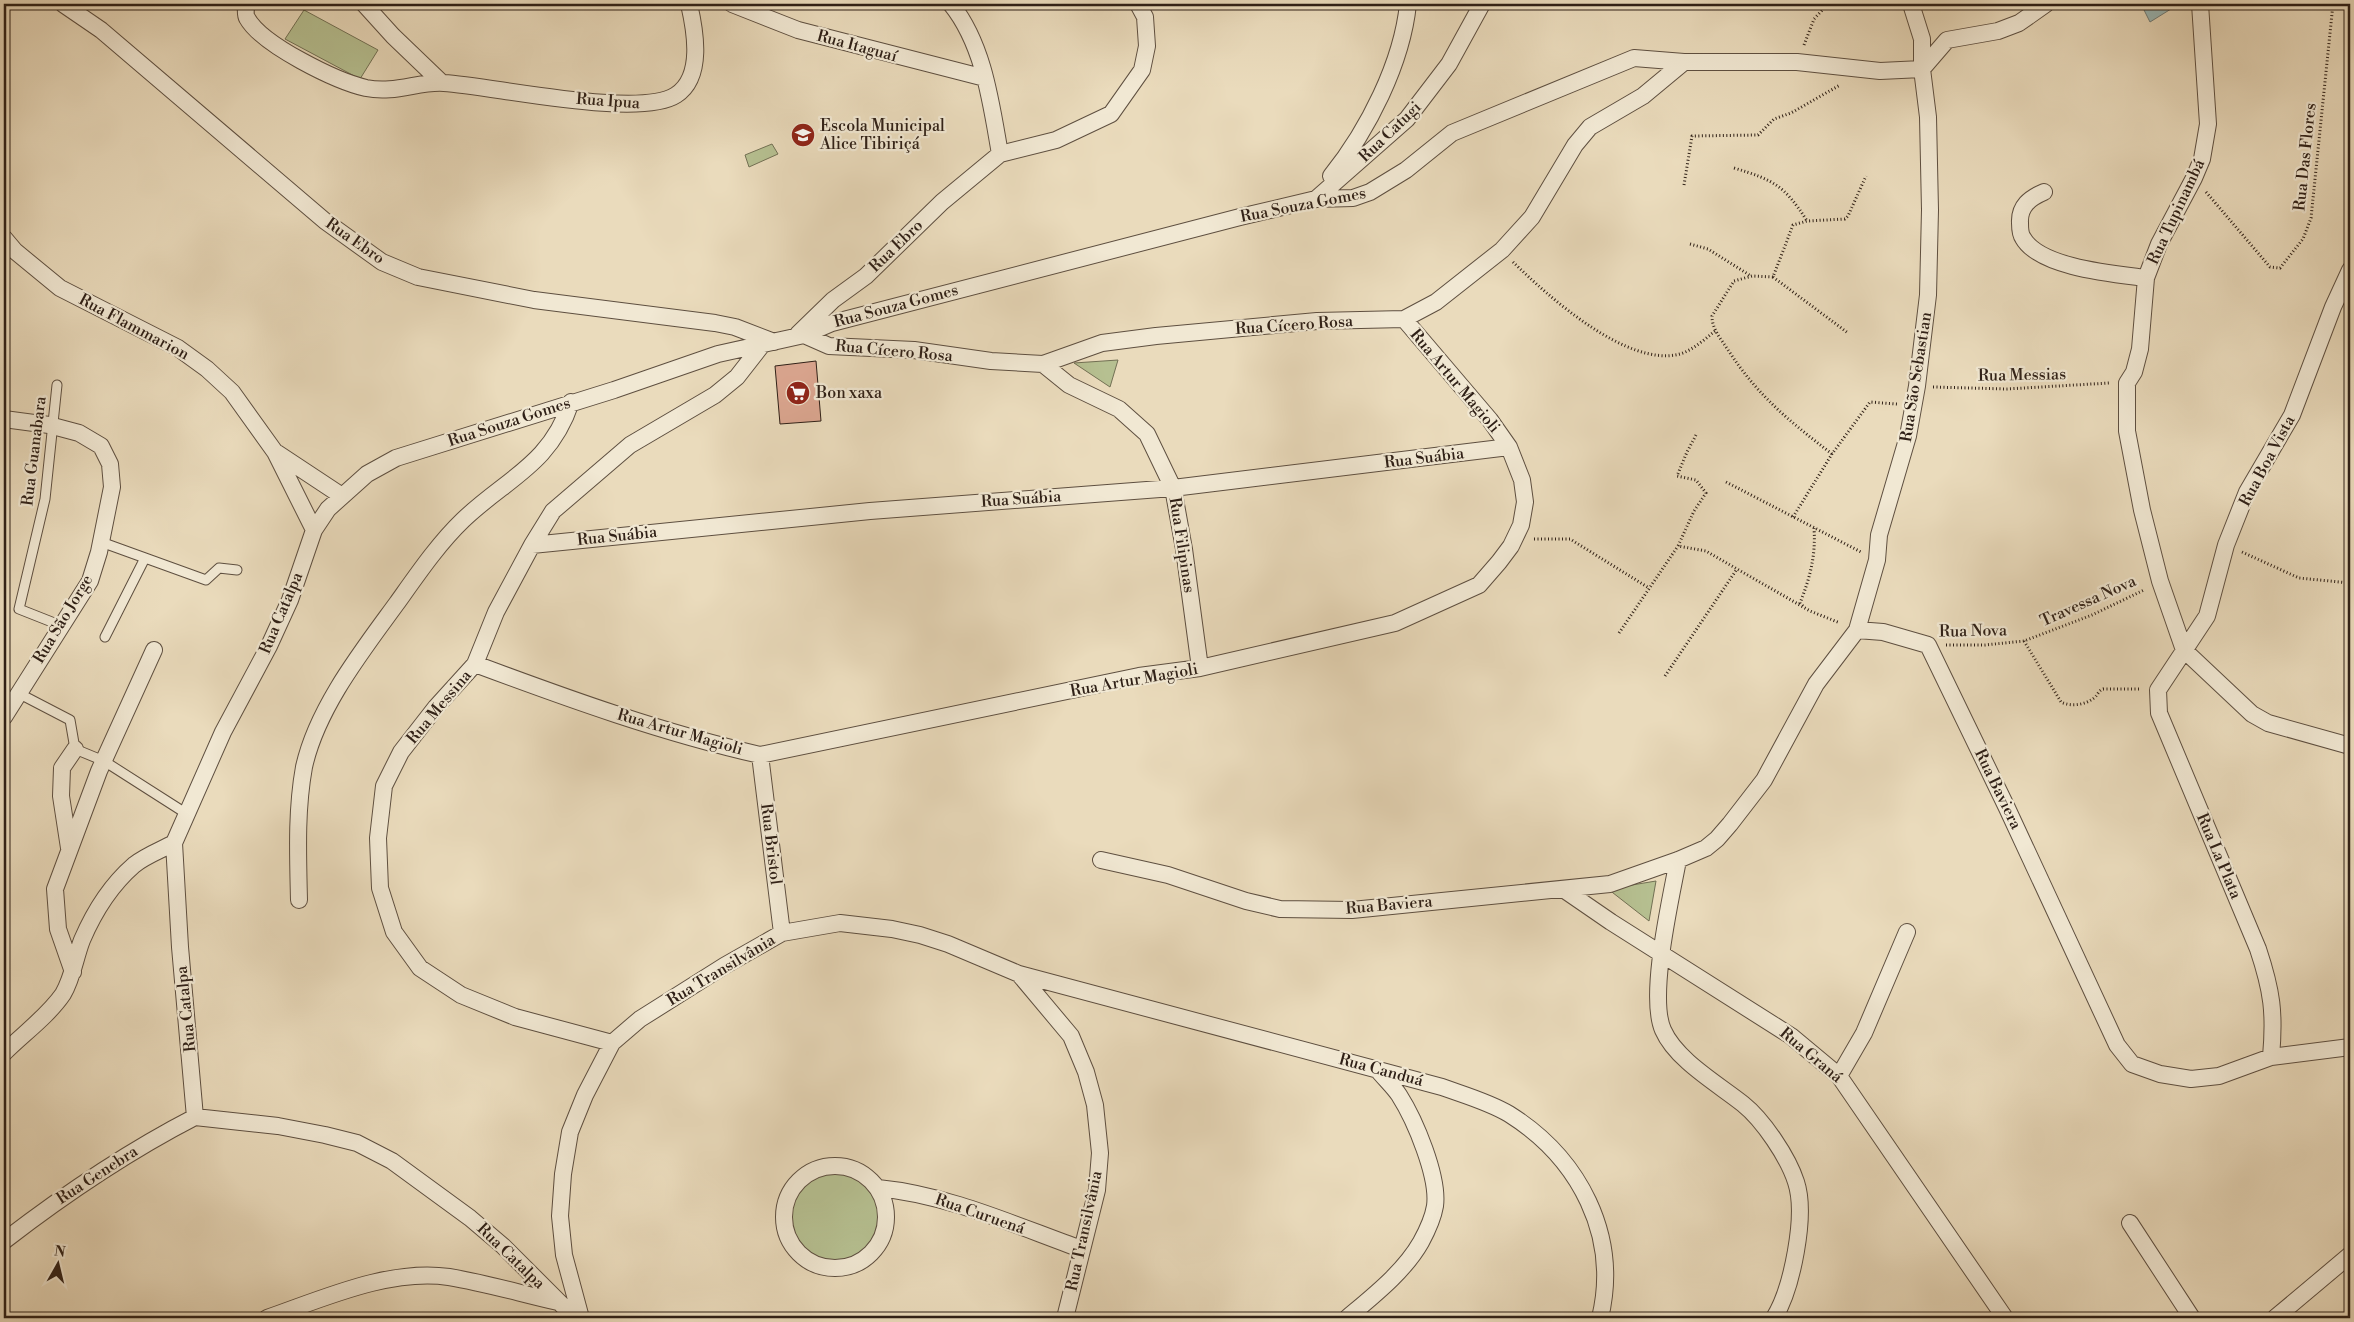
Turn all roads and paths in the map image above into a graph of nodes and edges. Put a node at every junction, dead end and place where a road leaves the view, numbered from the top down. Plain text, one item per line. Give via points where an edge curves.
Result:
1 (63, 4) edge
2 (246, 4) edge
3 (364, 4) edge
4 (689, 4) edge
5 (732, 4) edge
6 (951, 4) edge
7 (1138, 4) edge
8 (1408, 4) edge
9 (1482, 4) edge
10 (1828, 4) edge
11 (1911, 4) edge
12 (2046, 4) edge
13 (2200, 4) edge
14 (2334, 4) edge
15 (1684, 62) junction
16 (1797, 62) junction
17 (1858, 67) junction
18 (1922, 69) junction
19 (985, 78) junction
20 (442, 83) junction
21 (1000, 154) junction
22 (1734, 168) dead end
23 (1866, 176) dead end
24 (2194, 178) junction
25 (1684, 184) dead end
26 (2044, 192) dead end
27 (1316, 199) junction
28 (1807, 221) junction
29 (4, 238) edge
30 (1690, 244) dead end
31 (1502, 250) junction
32 (2350, 270) edge
33 (1752, 276) junction
34 (1773, 277) junction
35 (2146, 278) junction
36 (1404, 319) junction
37 (1715, 331) junction
38 (1848, 333) dead end
39 (798, 337) junction
40 (769, 343) junction
41 (1043, 364) junction
42 (2127, 383) junction
43 (57, 385) dead end
44 (1917, 386) junction
45 (571, 402) junction
46 (1914, 406) junction
47 (4, 419) edge
48 (53, 427) junction
49 (1696, 435) dead end
50 (1509, 448) junction
51 (275, 452) junction
52 (1832, 454) junction
53 (1726, 482) dead end
54 (1173, 488) junction
55 (342, 496) junction
56 (1793, 518) junction
57 (1814, 528) junction
58 (314, 530) junction
59 (1514, 539) junction
60 (100, 542) junction
61 (532, 545) junction
62 (2226, 545) junction
63 (1678, 546) junction
64 (145, 558) junction
65 (1877, 560) junction
66 (1737, 569) junction
67 (237, 570) dead end
68 (2160, 581) junction
69 (2350, 583) edge
70 (1650, 588) junction
71 (1810, 611) junction
72 (62, 626) junction
73 (1857, 630) junction
74 (1619, 633) dead end
75 (104, 637) dead end
76 (2024, 641) junction
77 (1928, 644) junction
78 (154, 650) dead end
79 (2180, 656) junction
80 (475, 664) junction
81 (1200, 668) junction
82 (1665, 676) dead end
83 (2158, 690) junction
84 (18, 693) junction
85 (4, 717) edge
86 (2350, 746) edge
87 (75, 749) junction
88 (760, 755) junction
89 (104, 761) junction
90 (186, 814) junction
91 (174, 843) junction
92 (69, 848) junction
93 (1101, 860) dead end
94 (1678, 860) junction
95 (1563, 889) junction
96 (299, 900) dead end
97 (1906, 932) dead end
98 (782, 933) junction
99 (1662, 954) junction
100 (73, 972) junction
101 (1019, 974) junction
102 (612, 1043) junction
103 (2350, 1047) edge
104 (4, 1053) edge
105 (2271, 1057) junction
106 (1377, 1069) junction
107 (1839, 1076) junction
108 (195, 1117) junction
109 (878, 1188) junction
110 (2130, 1223) dead end
111 (4, 1241) edge
112 (1081, 1249) junction
113 (2350, 1255) edge
114 (558, 1302) junction
115 (1998, 1314) edge
116 (267, 1318) edge
117 (575, 1318) edge
118 (581, 1318) edge
119 (1065, 1318) edge
120 (1347, 1318) edge
121 (1600, 1318) edge
122 (1774, 1318) edge
123 (2192, 1318) edge
124 (2275, 1318) edge

1 - 40 street, Rua Ebro via 101,30 325,221 382,262 427,279 534,300 735,327
2 - 20 street, Rua Ipua via 246,17 262,37 314,67 366,88 399,90
3 - 20 street
4 - 20 street, Rua Ipua via 697,56 688,82 676,95 645,104 596,102
5 - 19 street, Rua Itaguaí via 798,30
6 - 19 street via 972,40
7 - 21 street via 1145,17 1147,46 1142,70 1110,114 1056,140
8 - 27 street via 1395,62 1381,93 1352,148
9 - 27 street, Rua Catugi via 1449,64 1407,119
10 - 16 path via 1814,19
11 - 18 street, Rua São Sebastian via 1922,39
12 - 18 street via 1998,31 1948,40
13 - 24 street, Rua Tupinambá via 2208,124 2202,159
14 - 24 path, Rua Das Flores via 2311,218 2303,239 2280,268 2270,266
15 - 16 street, Rua Souza Gomes
15 - 27 street, Rua Souza Gomes via 1634,58 1452,133 1406,170 1370,192 1353,198
15 - 31 street, Rua Cícero Rosa via 1643,96 1590,127 1575,145 1532,216
16 - 17 street, Rua Souza Gomes
17 - 18 street, Rua Souza Gomes
17 - 25 path via 1859,74 1792,113 1774,119 1758,135 1692,136
18 - 44 street, Rua São Sebastian via 1928,117 1930,210 1928,295
19 - 21 street
21 - 39 street, Rua Ebro via 942,202 866,276 833,300
22 - 28 path via 1778,184
23 - 28 path via 1845,219
24 - 35 street, Rua Tupinambá via 2159,244
26 - 35 street via 2031,198 2020,216 2023,238 2033,249 2084,269
27 - 39 street, Rua Souza Gomes via 1068,260 832,323
28 - 34 path via 1792,225
29 - 51 street, Rua Flammarion via 60,288 178,348 207,369 232,392
30 - 33 path via 1708,249
31 - 36 street, Rua Cícero Rosa via 1436,302
31 - 37 path via 1525,274 1599,332 1642,353 1680,354
32 - 62 street, Rua Boa Vista via 2292,415 2247,492
33 - 34 path
33 - 37 path via 1734,281 1727,289 1712,316
34 - 38 path
35 - 42 street, Rua Tupinambá via 2140,349 2134,372
36 - 41 street, Rua Cícero Rosa via 1317,321 1156,336 1102,343
36 - 50 street, Rua Artur Magioli via 1490,420
37 - 52 path via 1746,377 1787,420
39 - 40 street, Rua Souza Gomes
39 - 41 street, Rua Cícero Rosa via 829,346 914,350 990,361
40 - 45 street, Rua Souza Gomes via 718,354
40 - 61 street, Rua Messina via 715,395 630,444 591,477 553,511
41 - 54 street, Rua Filipinas via 1068,385 1119,409 1139,424
42 - 44 path, Rua Messias via 2007,389
42 - 68 street, Rua Tupinambá via 2127,431
43 - 48 lane, Rua Guanabara
44 - 46 street, Rua São Sebastian
45 - 55 street, Rua Souza Gomes via 396,458 367,474
45 - 96 street via 552,442 527,468 463,520 418,574 356,658 320,722 304,767 298,826
46 - 52 path via 1870,402
46 - 65 street, Rua São Sebastian via 1879,535
47 - 48 street, Rua São Jorge
48 - 60 street, Rua São Jorge via 78,433 101,446 110,464 112,487
48 - 72 lane, Rua Guanabara via 45,499 19,609
49 - 63 path via 1677,476 1696,480 1706,493 1694,510
50 - 54 street, Rua Suábia
50 - 59 street, Rua Artur Magioli via 1522,480 1526,502
51 - 55 street
51 - 58 street, Rua Flammarion
52 - 56 path
53 - 56 path
54 - 61 street, Rua Suábia via 870,511
54 - 81 street, Rua Filipinas
55 - 58 street, Rua Catalpa via 328,509
56 - 57 path
57 - 65 path
57 - 71 path via 1810,576 1800,603
58 - 90 street, Rua Catalpa via 290,600 223,732
59 - 70 path via 1570,539
59 - 81 street, Rua Artur Magioli via 1479,585 1395,623
60 - 64 lane
60 - 72 street, Rua São Jorge via 90,581
61 - 80 street, Rua Messina via 496,612
62 - 69 path via 2299,578
62 - 79 street, Rua Boa Vista via 2207,616
63 - 66 path via 1706,551
63 - 70 path
64 - 67 lane via 206,580 219,568
64 - 75 lane
65 - 73 street, Rua São Sebastian
66 - 71 path
66 - 82 path
68 - 76 path, Travessa Nova via 2108,608
68 - 79 street, Rua Tupinambá
70 - 74 path
71 - 73 path
72 - 84 street, Rua São Jorge
73 - 77 street via 1883,632
73 - 94 street, Rua Baviera via 1816,684 1764,780 1730,824 1706,848
76 - 77 path, Rua Nova via 1985,645
76 - 83 path, Rua Nova via 2061,702 2066,705 2089,701 2103,689
77 - 105 street, Rua Baviera via 2117,1045 2132,1064 2160,1074 2190,1079 2220,1076
78 - 89 street
79 - 83 street
79 - 86 street via 2252,714 2268,723
80 - 88 street, Rua Artur Magioli via 702,742
80 - 102 street, Rua Messina via 401,752 384,786 378,838 380,888 394,932 420,968 461,995 515,1017
81 - 88 street, Rua Artur Magioli via 1139,676
83 - 105 street, Rua La Plata via 2159,713 2269,982 2274,1033
84 - 85 street, Rua São Jorge
84 - 87 lane via 70,720
87 - 89 lane
87 - 92 street via 62,768 63,816
88 - 98 street, Rua Bristol
89 - 90 lane
89 - 92 street
90 - 91 street, Rua Catalpa
91 - 100 street via 135,864 112,888 96,911 82,941
91 - 108 street, Rua Catalpa
92 - 100 street via 55,889 58,929
93 - 95 street, Rua Baviera via 1168,875 1280,909 1352,910
94 - 95 street, Rua Baviera via 1610,884
94 - 99 street
95 - 99 street, Rua Graná
97 - 107 street via 1864,1033
98 - 101 street, Rua Transilvânia via 840,924 892,929 948,944
98 - 102 street, Rua Transilvânia via 640,1019
99 - 107 street, Rua Graná via 1791,1036
99 - 122 street via 1659,1006 1662,1029 1676,1050 1751,1112 1782,1153 1797,1183 1797,1253 1788,1286
100 - 104 street via 54,1006
101 - 106 street, Rua Canduá
101 - 112 street, Rua Transilvânia via 1071,1036 1095,1105 1100,1154 1096,1190
102 - 118 street, Rua Transilvânia via 570,1132 563,1174 560,1216 564,1255
103 - 105 street, Rua Baviera
106 - 120 street via 1399,1096 1419,1135 1430,1164 1435,1205 1421,1243 1409,1259
106 - 121 street, Rua Canduá via 1442,1087 1508,1114 1558,1155 1590,1201 1600,1233 1605,1268
107 - 115 street, Rua Graná
108 - 111 street, Rua Genebra via 111,1164 59,1198
108 - 114 street, Rua Catalpa via 278,1126 357,1143 392,1162 470,1218 503,1246
109 - 109 street via 865,1175 849,1168 831,1166 814,1170 788,1195 784,1221 792,1246 805,1259 822,1267 840,1269 857,1264 872,1254 882,1240 887,1222 885,1204
109 - 112 street, Rua Curuená via 943,1199
110 - 123 street
112 - 119 street, Rua Transilvânia
113 - 124 street
114 - 116 street via 448,1277 412,1277 368,1284
114 - 117 street, Rua Catalpa

